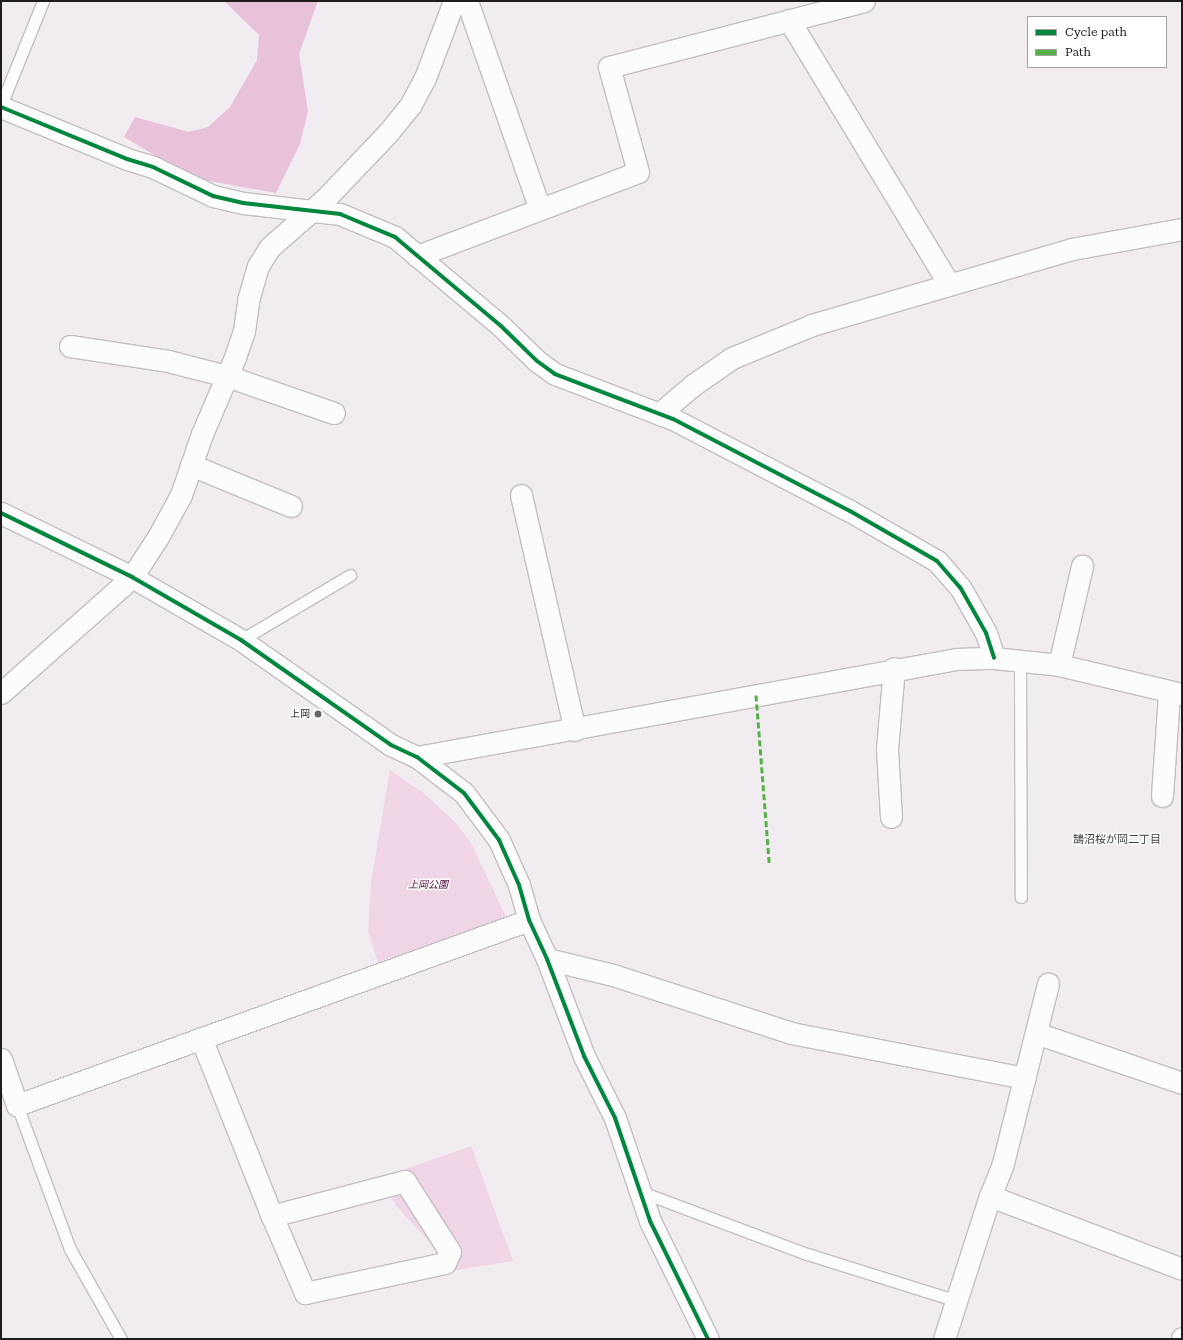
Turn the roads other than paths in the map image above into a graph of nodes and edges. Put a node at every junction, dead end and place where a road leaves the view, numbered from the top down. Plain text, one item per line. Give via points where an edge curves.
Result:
1 (43, 1) edge
2 (454, 1) edge
3 (466, 1) edge
4 (864, 1) edge
5 (789, 20) junction
6 (1, 106) edge
7 (540, 209) junction
8 (309, 211) junction
9 (1182, 229) edge
10 (417, 256) junction
11 (949, 284) junction
12 (70, 346) dead end
13 (227, 376) junction
14 (334, 413) dead end
15 (659, 414) junction
16 (191, 465) junction
17 (521, 495) dead end
18 (291, 506) dead end
19 (1, 512) edge
20 (1082, 566) dead end
21 (350, 575) dead end
22 (132, 577) junction
23 (241, 640) junction
24 (994, 658) junction
25 (1020, 662) junction
26 (1060, 665) junction
27 (894, 668) junction
28 (1, 693) edge
29 (1176, 693) edge
30 (575, 730) junction
31 (417, 757) junction
32 (1162, 796) dead end
33 (891, 817) dead end
34 (1021, 897) dead end
35 (529, 920) junction
36 (547, 959) junction
37 (1048, 984) dead end
38 (1036, 1033) junction
39 (201, 1038) junction
40 (1, 1059) edge
41 (1025, 1078) junction
42 (1182, 1083) edge
43 (16, 1104) junction
44 (638, 1191) junction
45 (990, 1196) junction
46 (272, 1216) junction
47 (1182, 1269) edge
48 (957, 1301) junction
49 (121, 1339) edge
50 (708, 1339) edge
51 (944, 1339) edge

1 - 6 lane
2 - 8 street via 425,78 410,106 325,199
3 - 7 street
4 - 5 street
5 - 7 street via 609,67 638,172
5 - 11 street
6 - 8 street via 153,167 213,196 243,203
7 - 10 street
8 - 10 street via 340,214 371,225 395,237
8 - 13 street via 270,247 258,266 249,297 244,331
9 - 11 street via 1072,249
10 - 15 street via 555,374
11 - 15 street via 773,339 732,358 692,385
12 - 13 street via 168,362
13 - 14 street
13 - 16 street
15 - 24 street via 794,481 937,561 963,592 986,633
16 - 18 street
16 - 22 street via 172,514
17 - 30 street
19 - 22 street
20 - 26 street
21 - 23 lane
22 - 23 street
22 - 28 street
23 - 31 street via 391,745
24 - 25 street
24 - 27 street via 956,659
25 - 26 street
25 - 34 lane
26 - 29 street
27 - 30 street
27 - 33 street via 887,749
29 - 32 street
30 - 31 street
31 - 35 street via 464,793 499,840 519,885
35 - 36 street
35 - 39 street
36 - 41 street via 613,975 791,1033
36 - 44 street via 584,1056 615,1118
37 - 38 street
38 - 41 street
38 - 42 street
39 - 43 street
39 - 46 street
40 - 43 street
41 - 45 street via 1003,1163
43 - 49 lane via 70,1249
44 - 48 lane via 806,1254
44 - 50 street
45 - 47 street
45 - 48 street
46 - 46 street via 305,1293 445,1263 450,1252 405,1181
48 - 51 street

